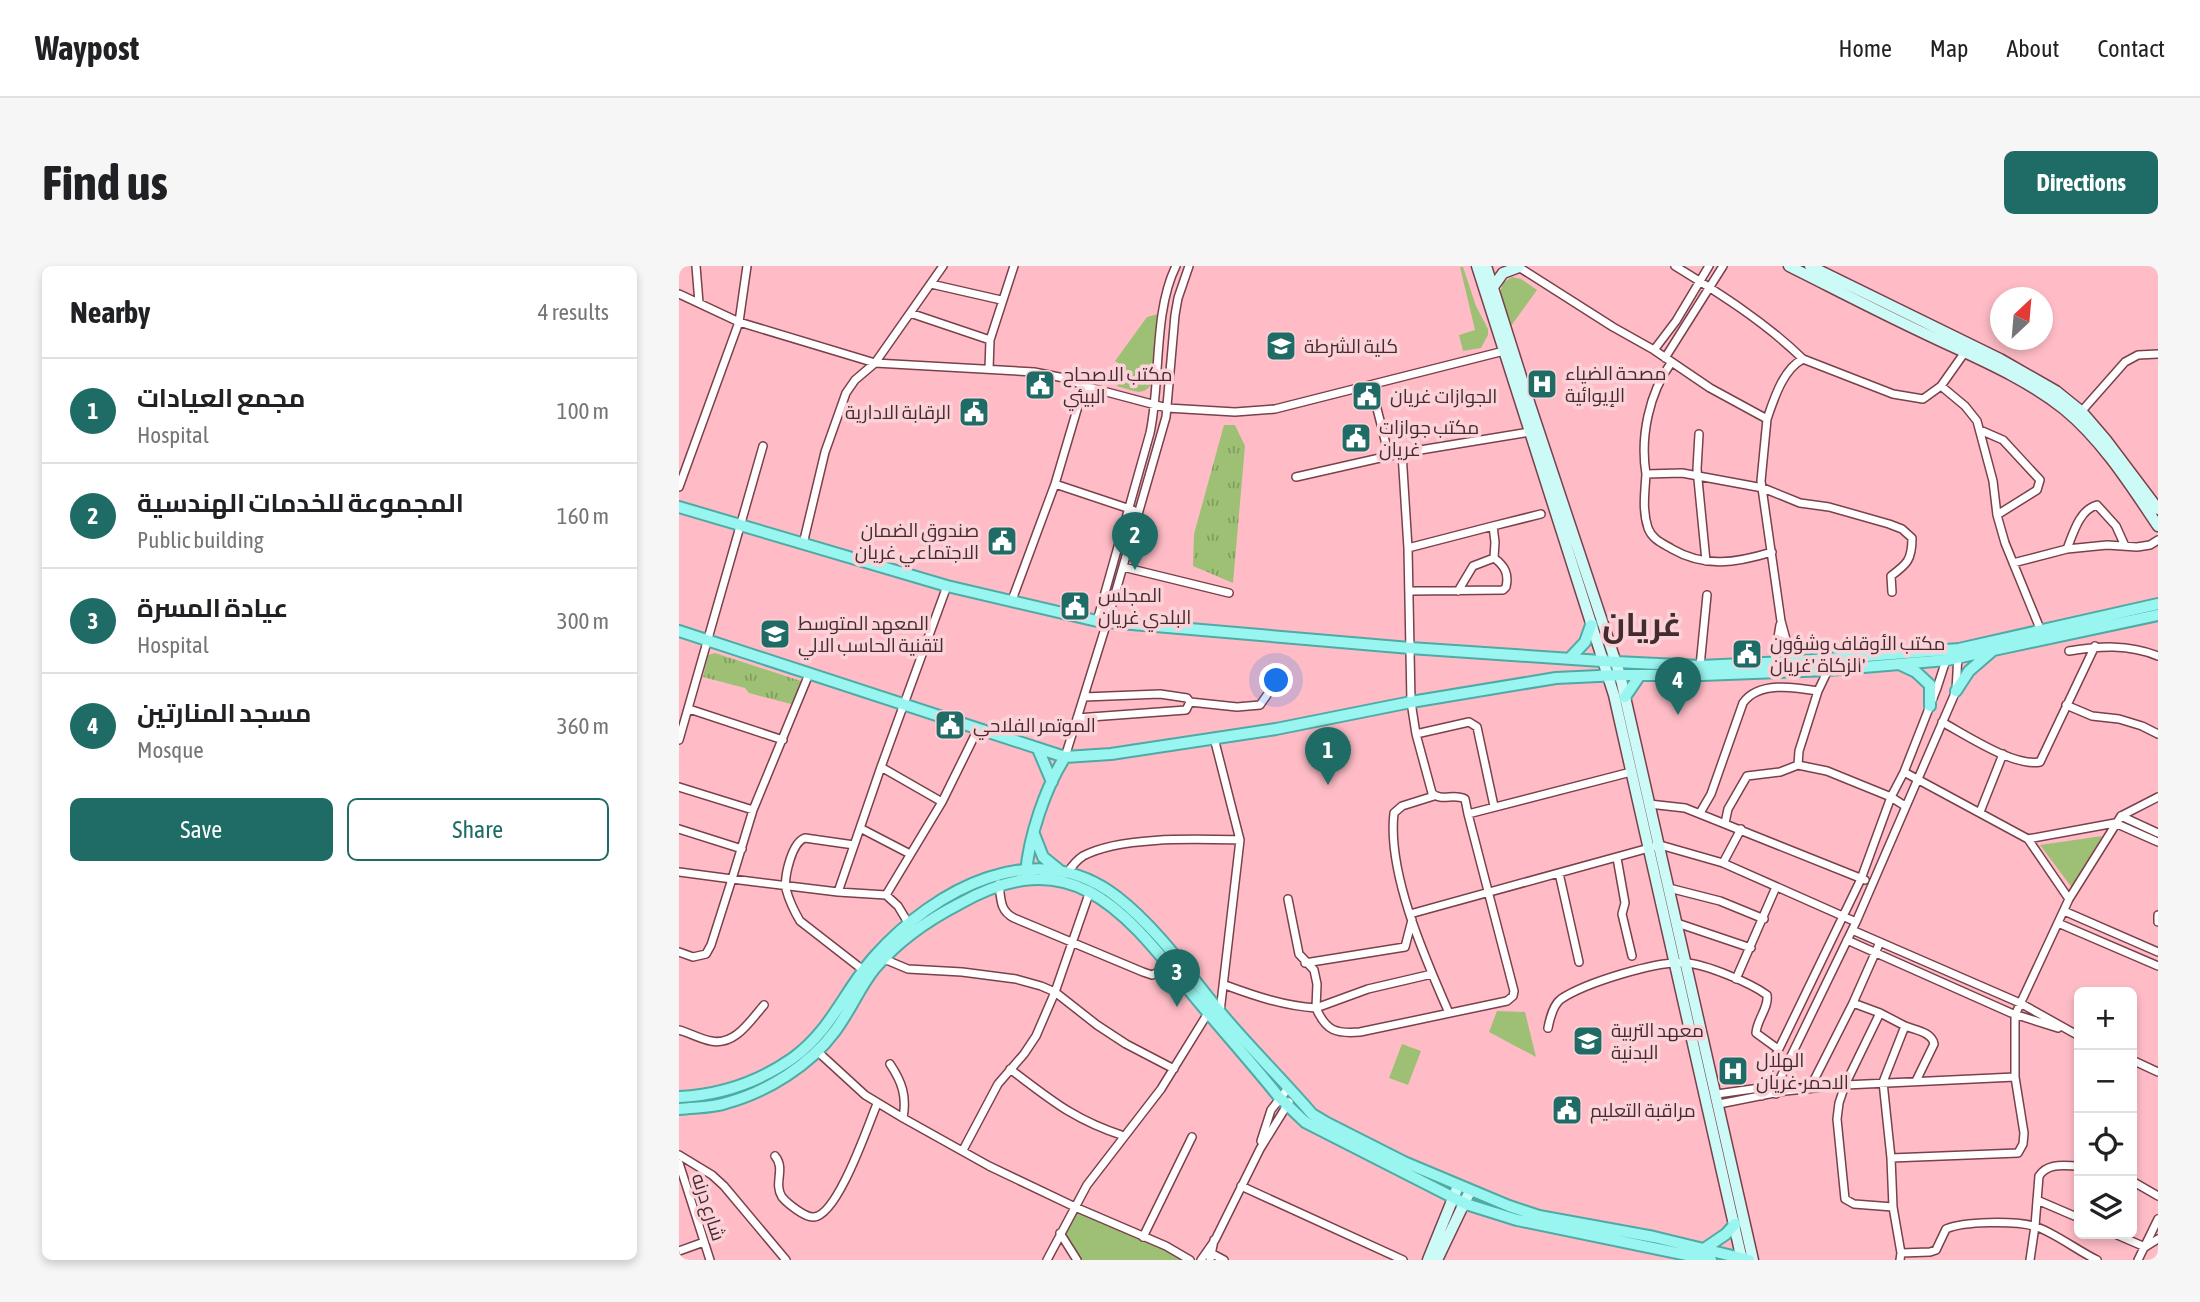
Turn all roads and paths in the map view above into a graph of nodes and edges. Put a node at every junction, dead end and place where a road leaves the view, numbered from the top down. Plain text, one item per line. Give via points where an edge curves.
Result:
1 (696, 266) edge
2 (747, 266) edge
3 (943, 266) edge
4 (1014, 266) edge
5 (1176, 266) edge
6 (1189, 266) edge
7 (1477, 266) edge
8 (1518, 266) edge
9 (1675, 266) edge
10 (1709, 266) edge
11 (1723, 266) edge
12 (1789, 266) edge
13 (1810, 266) edge
14 (1487, 271) edge
15 (1699, 281) junction
16 (931, 284) junction
17 (1493, 287) junction
18 (1709, 287) junction
19 (679, 294) edge
20 (1001, 300) junction
21 (699, 303) junction
22 (910, 313) junction
23 (1903, 317) junction
24 (739, 322) junction
25 (990, 340) junction
26 (1508, 350) junction
27 (1654, 350) junction
28 (1965, 352) junction
29 (2158, 354) edge
30 (1803, 359) junction
31 (1668, 360) junction
32 (875, 363) junction
33 (989, 369) junction
34 (1371, 385) junction
35 (1084, 386) junction
36 (1941, 386) junction
37 (1155, 406) junction
38 (1167, 408) junction
39 (2078, 415) junction
40 (1767, 419) junction
41 (1980, 430) junction
42 (1530, 432) junction
43 (1699, 434) dead end
44 (762, 446) dead end
45 (1402, 453) junction
46 (1389, 456) junction
47 (1647, 474) junction
48 (1296, 477) dead end
49 (1698, 477) junction
50 (1055, 484) junction
51 (679, 487) edge
52 (1763, 488) junction
53 (2155, 497) edge
54 (679, 507) edge
55 (1129, 509) junction
56 (2158, 509) edge
57 (1138, 512) junction
58 (1541, 514) dead end
59 (1997, 516) junction
60 (741, 525) junction
61 (1493, 526) junction
62 (2158, 526) edge
63 (2158, 540) edge
64 (803, 544) junction
65 (2125, 546) junction
66 (1408, 548) junction
67 (2067, 549) junction
68 (1772, 552) junction
69 (1494, 558) junction
70 (1706, 561) junction
71 (2013, 563) junction
72 (1123, 567) junction
73 (947, 586) junction
74 (1458, 591) junction
75 (1410, 592) junction
76 (1892, 592) dead end
77 (1230, 593) dead end
78 (1707, 594) dead end
79 (1012, 600) junction
80 (2158, 604) edge
81 (2158, 615) edge
82 (1102, 621) junction
83 (1780, 621) junction
84 (1591, 625) junction
85 (679, 631) edge
86 (2042, 631) junction
87 (707, 641) junction
88 (2095, 646) junction
89 (1410, 648) junction
90 (2069, 651) dead end
91 (1991, 652) junction
92 (1953, 654) junction
93 (2158, 656) edge
94 (1556, 657) junction
95 (1570, 658) junction
96 (1603, 661) junction
97 (1616, 662) junction
98 (1796, 662) junction
99 (1774, 663) junction
100 (1899, 664) junction
101 (1700, 666) junction
102 (1828, 670) junction
103 (809, 674) junction
104 (1607, 675) junction
105 (1620, 675) junction
106 (1640, 675) junction
107 (1556, 678) junction
108 (1818, 691) junction
109 (1956, 691) junction
110 (1267, 695) dead end
111 (1084, 697) junction
112 (1625, 697) junction
113 (1190, 702) junction
114 (1411, 702) junction
115 (905, 704) junction
116 (2066, 705) junction
117 (1930, 706) junction
118 (689, 709) junction
119 (1077, 718) junction
120 (1942, 722) junction
121 (978, 729) junction
122 (1416, 734) junction
123 (2158, 734) edge
124 (1214, 738) junction
125 (679, 740) edge
126 (783, 740) junction
127 (1038, 749) junction
128 (2003, 754) junction
129 (1065, 757) junction
130 (1798, 765) junction
131 (881, 767) junction
132 (1631, 772) junction
133 (1904, 772) junction
134 (1917, 779) junction
135 (1052, 782) junction
136 (679, 787) edge
137 (1434, 796) junction
138 (1891, 797) junction
139 (2158, 797) edge
140 (1645, 798) junction
141 (942, 802) junction
142 (1494, 806) junction
143 (1905, 806) junction
144 (753, 810) junction
145 (1980, 812) junction
146 (1700, 813) junction
147 (1468, 814) junction
148 (2118, 820) junction
149 (1725, 823) junction
150 (860, 828) junction
151 (679, 829) edge
152 (1741, 829) junction
153 (2158, 833) edge
154 (1034, 836) junction
155 (2028, 839) junction
156 (1240, 840) junction
157 (2158, 842) edge
158 (854, 845) junction
159 (1660, 845) junction
160 (741, 849) junction
161 (1649, 849) junction
162 (910, 854) junction
163 (1617, 859) junction
164 (1723, 863) junction
165 (1063, 871) junction
166 (679, 872) edge
167 (1559, 873) junction
168 (1030, 874) junction
169 (732, 879) junction
170 (999, 879) junction
171 (1861, 879) junction
172 (1872, 883) junction
173 (785, 886) junction
174 (1776, 887) junction
175 (1669, 888) junction
176 (1090, 891) junction
177 (838, 892) junction
178 (1490, 893) junction
179 (886, 895) junction
180 (1288, 899) dead end
181 (2069, 899) junction
182 (2064, 911) junction
183 (2158, 915) edge
184 (1843, 916) junction
185 (1411, 917) junction
186 (1763, 919) junction
187 (2158, 922) edge
188 (1677, 923) junction
189 (2058, 923) junction
190 (1854, 926) junction
191 (911, 929) junction
192 (1847, 940) junction
193 (1072, 942) junction
194 (1880, 942) junction
195 (1751, 948) junction
196 (679, 952) edge
197 (2158, 952) edge
198 (1874, 953) junction
199 (1632, 956) dead end
200 (884, 959) junction
201 (1579, 962) dead end
202 (1305, 963) junction
203 (1681, 963) junction
204 (2158, 966) edge
205 (1169, 967) junction
206 (863, 970) junction
207 (1432, 974) junction
208 (1736, 979) junction
209 (1225, 985) junction
210 (1055, 992) junction
211 (1853, 1003) junction
212 (2020, 1003) junction
213 (764, 1005) dead end
214 (1315, 1007) junction
215 (1208, 1013) junction
216 (1220, 1013) junction
217 (1449, 1013) junction
218 (1880, 1013) junction
219 (2015, 1014) junction
220 (1905, 1026) junction
221 (1548, 1028) dead end
222 (2062, 1029) junction
223 (679, 1030) edge
224 (2074, 1034) edge
225 (1779, 1049) junction
226 (817, 1051) junction
227 (2137, 1062) edge
228 (890, 1064) dead end
229 (1010, 1069) junction
230 (1174, 1069) junction
231 (2158, 1072) edge
232 (2015, 1077) junction
233 (1916, 1081) junction
234 (1883, 1082) junction
235 (1845, 1084) junction
236 (1809, 1088) junction
237 (1292, 1091) junction
238 (1776, 1091) junction
239 (1761, 1092) junction
240 (679, 1097) edge
241 (1718, 1099) junction
242 (1283, 1101) junction
243 (877, 1104) junction
244 (679, 1109) edge
245 (903, 1118) junction
246 (1124, 1136) junction
247 (1192, 1137) dead end
248 (963, 1150) junction
249 (679, 1155) edge
250 (775, 1156) dead end
251 (1891, 1158) junction
252 (679, 1163) edge
253 (2074, 1166) edge
254 (2137, 1184) edge
255 (1241, 1186) junction
256 (1458, 1186) junction
257 (1470, 1191) junction
258 (2158, 1196) edge
259 (1453, 1198) junction
260 (2037, 1200) junction
261 (1466, 1204) junction
262 (1075, 1207) junction
263 (1893, 1207) junction
264 (2074, 1216) edge
265 (2158, 1219) edge
266 (1735, 1224) junction
267 (2035, 1226) junction
268 (1588, 1229) junction
269 (1060, 1233) junction
270 (1143, 1237) junction
271 (2127, 1239) edge
272 (2158, 1239) edge
273 (704, 1242) junction
274 (2145, 1247) junction
275 (679, 1251) edge
276 (1209, 1255) edge
277 (1707, 1257) edge
278 (1901, 1257) edge
279 (2086, 1258) edge
280 (1746, 1259) edge
281 (2032, 1259) edge
282 (710, 1260) edge
283 (786, 1260) edge
284 (1047, 1260) edge
285 (1077, 1260) edge
286 (1190, 1260) edge
287 (1201, 1260) edge
288 (1224, 1260) edge
289 (1403, 1260) edge
290 (1428, 1260) edge
291 (1437, 1260) edge
292 (2097, 1260) edge
293 (2138, 1260) edge

1 - 21 street
2 - 24 street
3 - 16 street
4 - 20 street
5 - 37 street via 1163,312
6 - 38 street via 1175,314
7 - 14 main road
8 - 17 main road via 1503,273
8 - 27 street
9 - 15 street
10 - 15 street
11 - 18 street
12 - 23 main road
13 - 23 main road
14 - 17 main road
14 - 26 main road
15 - 18 street
15 - 27 street
16 - 20 street
16 - 22 street
17 - 26 main road
18 - 30 street
18 - 31 street
19 - 21 street
20 - 25 street
21 - 24 street
22 - 25 street
22 - 32 street
23 - 28 main road
23 - 39 main road via 2017,367 2056,391
24 - 32 street
24 - 51 street
25 - 33 street
26 - 34 street
26 - 42 main road
26 - 97 main road
27 - 31 street
28 - 36 street
28 - 39 main road
29 - 39 street via 2138,355 2125,362
30 - 36 street via 1910,398 1923,399
30 - 40 street via 1788,372
31 - 40 street
31 - 47 street via 1650,407
32 - 33 street
32 - 64 street via 846,393 825,452
33 - 35 street via 1034,372
34 - 38 street via 1256,411
34 - 46 street
35 - 37 street
35 - 50 street
36 - 41 street via 1973,414
37 - 38 street
37 - 55 street
38 - 57 street
39 - 53 main road
39 - 62 main road
40 - 52 street
41 - 59 street
41 - 59 street via 2003,440 2041,480 2037,490
42 - 45 street
42 - 84 main road
43 - 49 street
44 - 60 street
45 - 46 street
45 - 66 street
46 - 48 street
47 - 49 street
47 - 70 street via 1644,505 1652,535 1689,558
49 - 52 street
49 - 70 street
50 - 55 street
50 - 79 street
52 - 68 street
52 - 76 street via 1800,503 1902,529 1912,538 1912,549 1908,563 1891,576
53 - 56 main road
54 - 60 main road
55 - 57 street
55 - 82 street
57 - 72 street
58 - 61 street
59 - 71 street
60 - 64 main road
60 - 87 street
61 - 66 street
61 - 69 street
63 - 65 street
64 - 73 main road
65 - 67 street
65 - 67 street via 2116,526 2092,505
66 - 75 street
67 - 71 street
68 - 70 street
68 - 83 street
69 - 74 street via 1473,566
69 - 74 street via 1506,571 1503,590
71 - 86 street
72 - 77 street
72 - 82 street
73 - 79 main road
73 - 115 street
74 - 75 street
75 - 89 street
78 - 101 street
79 - 82 main road
80 - 86 main road
81 - 91 main road
82 - 89 main road
82 - 111 street
83 - 98 street
83 - 99 street
84 - 95 main road via 1585,642
84 - 96 main road
85 - 87 main road
86 - 92 main road
87 - 103 main road
87 - 118 street
88 - 90 street
88 - 93 street via 2141,649
88 - 116 street
89 - 94 main road
89 - 114 street
91 - 92 main road
91 - 109 main road via 1969,671
92 - 98 main road
92 - 100 main road
92 - 109 street
92 - 117 street
94 - 95 main road
94 - 107 main road
95 - 96 main road
96 - 97 main road
96 - 104 main road
97 - 101 main road
97 - 105 main road
98 - 99 main road
99 - 101 main road
100 - 102 main road
100 - 117 main road via 1930,685
102 - 106 main road
102 - 108 street
103 - 115 main road
103 - 126 street
104 - 105 main road
104 - 107 main road
104 - 132 main road
105 - 106 main road
105 - 112 main road
106 - 112 main road
107 - 114 main road
108 - 130 street
108 - 146 street via 1790,687 1749,694
109 - 120 street
110 - 113 street via 1260,705 1237,708
111 - 113 street via 1160,694
111 - 119 street
112 - 140 main road
113 - 119 street via 1186,710
114 - 122 street
114 - 124 main road
115 - 121 main road
115 - 131 street
116 - 123 street
116 - 128 street via 2040,762 2032,764
117 - 133 street
118 - 125 street
118 - 126 street
119 - 129 street
120 - 128 street
120 - 134 street
121 - 127 main road
121 - 141 street
122 - 137 street
122 - 142 street via 1473,723
124 - 129 main road
124 - 156 street
126 - 144 street
127 - 129 main road
127 - 135 main road
128 - 145 street
129 - 135 main road
130 - 138 street via 1827,771
130 - 149 street via 1747,776
131 - 141 street
131 - 150 street
132 - 140 main road
132 - 142 street
133 - 134 street
133 - 138 street
134 - 143 street
134 - 145 street
135 - 154 main road
136 - 144 street
137 - 147 street via 1461,796
137 - 185 street via 1394,813 1399,875
138 - 143 street
138 - 171 street
139 - 148 street
140 - 146 street
140 - 159 main road
140 - 161 main road
141 - 162 street
142 - 147 street
143 - 172 street
144 - 160 street
145 - 155 street
146 - 149 street
147 - 178 street
148 - 153 street
148 - 155 street
148 - 157 street
148 - 181 street
149 - 152 street
150 - 158 street
150 - 162 street
151 - 160 street
152 - 164 street
152 - 171 street
154 - 165 main road via 1043,856
154 - 168 main road
154 - 170 main road
155 - 181 street
156 - 165 street via 1138,843 1083,856
156 - 209 street
158 - 173 street via 799,840 793,847
158 - 177 street
159 - 161 street
159 - 164 street
159 - 175 main road
160 - 169 street
161 - 163 street
161 - 203 main road
162 - 179 street
163 - 167 street
163 - 199 street
164 - 174 street
165 - 168 main road
165 - 216 main road via 1118,898 1168,949
166 - 169 street
167 - 178 street
167 - 201 street
168 - 170 main road
168 - 176 main road
169 - 173 street
169 - 196 street via 706,954 693,957
170 - 191 main road
170 - 193 street via 1006,915
171 - 172 street
171 - 184 street
172 - 190 street
173 - 177 street
173 - 206 street via 800,921
174 - 184 street
174 - 186 street
175 - 186 street via 1720,901
175 - 188 main road
176 - 193 street
176 - 205 main road via 1114,908
177 - 179 street
178 - 185 street
178 - 217 street via 1513,996
179 - 191 street
180 - 202 street via 1296,943
181 - 182 street
182 - 189 street
182 - 197 street
183 - 187 street
184 - 190 street
184 - 225 street
185 - 202 street via 1405,947
185 - 207 street
186 - 195 street
188 - 195 street
188 - 203 main road
189 - 204 street
189 - 212 street
190 - 192 street
190 - 194 street
191 - 200 main road
191 - 206 main road via 875,955
192 - 198 street
192 - 238 street
193 - 205 street via 1151,975
193 - 210 street
194 - 198 street
194 - 212 street
195 - 208 street
198 - 211 street
198 - 219 street
200 - 210 street via 908,969 1027,981
200 - 226 main road
202 - 214 street via 1314,970
203 - 208 street
203 - 221 street via 1633,971 1559,1000
203 - 241 main road
203 - 266 main road
205 - 215 main road
206 - 240 main road via 827,1026 793,1058 753,1081
207 - 214 street
207 - 217 street
208 - 225 street via 1767,995 1756,1033
209 - 214 street via 1295,1006
209 - 216 street
210 - 229 street via 1036,1036
210 - 230 street via 1097,1026
211 - 218 street
211 - 236 street
212 - 219 street
212 - 222 street
213 - 223 street via 743,1030 721,1042
214 - 217 street via 1330,1029 1344,1033
215 - 230 street
215 - 242 main road
216 - 237 main road
218 - 220 street
218 - 235 street
219 - 222 street
219 - 232 street
220 - 233 street via 1934,1039
220 - 234 street
222 - 224 street
225 - 239 street
226 - 243 street
226 - 244 main road via 770,1085 744,1097
227 - 231 street
228 - 245 street via 904,1090
229 - 246 street via 1059,1107
229 - 248 street
230 - 246 street
232 - 233 street
232 - 251 street via 2024,1133 2018,1153
233 - 234 street
234 - 235 street
234 - 251 street
235 - 236 street
235 - 263 street via 1837,1119 1845,1199
236 - 238 street
237 - 242 street
237 - 256 main road via 1327,1123
238 - 239 street
239 - 241 street
241 - 280 main road
242 - 255 street via 1265,1124 1260,1149
242 - 259 main road via 1305,1122 1333,1138
243 - 245 street
243 - 250 street via 851,1171 820,1214 807,1215 783,1198 781,1168
245 - 248 street
246 - 262 street
247 - 270 street
248 - 262 street
249 - 283 street via 724,1186
251 - 263 street
252 - 273 street, شارع درنه
253 - 260 street via 2043,1170
254 - 258 street
255 - 276 street
255 - 289 street
256 - 257 main road
256 - 259 main road
257 - 261 main road
257 - 268 main road
259 - 261 main road
259 - 290 main road
260 - 264 street
260 - 267 street
261 - 268 main road via 1517,1220
261 - 291 main road
262 - 269 street
262 - 270 street
263 - 278 street
265 - 274 street
266 - 277 main road
266 - 280 main road
267 - 278 street via 1954,1225 1946,1229 1936,1250
267 - 279 street
267 - 281 street
268 - 277 main road
269 - 284 street
269 - 285 street
270 - 286 street
271 - 274 street
272 - 274 street
273 - 275 street
273 - 282 street, شارع درنه
274 - 293 street
276 - 287 street
276 - 288 street
277 - 280 main road
279 - 292 street

